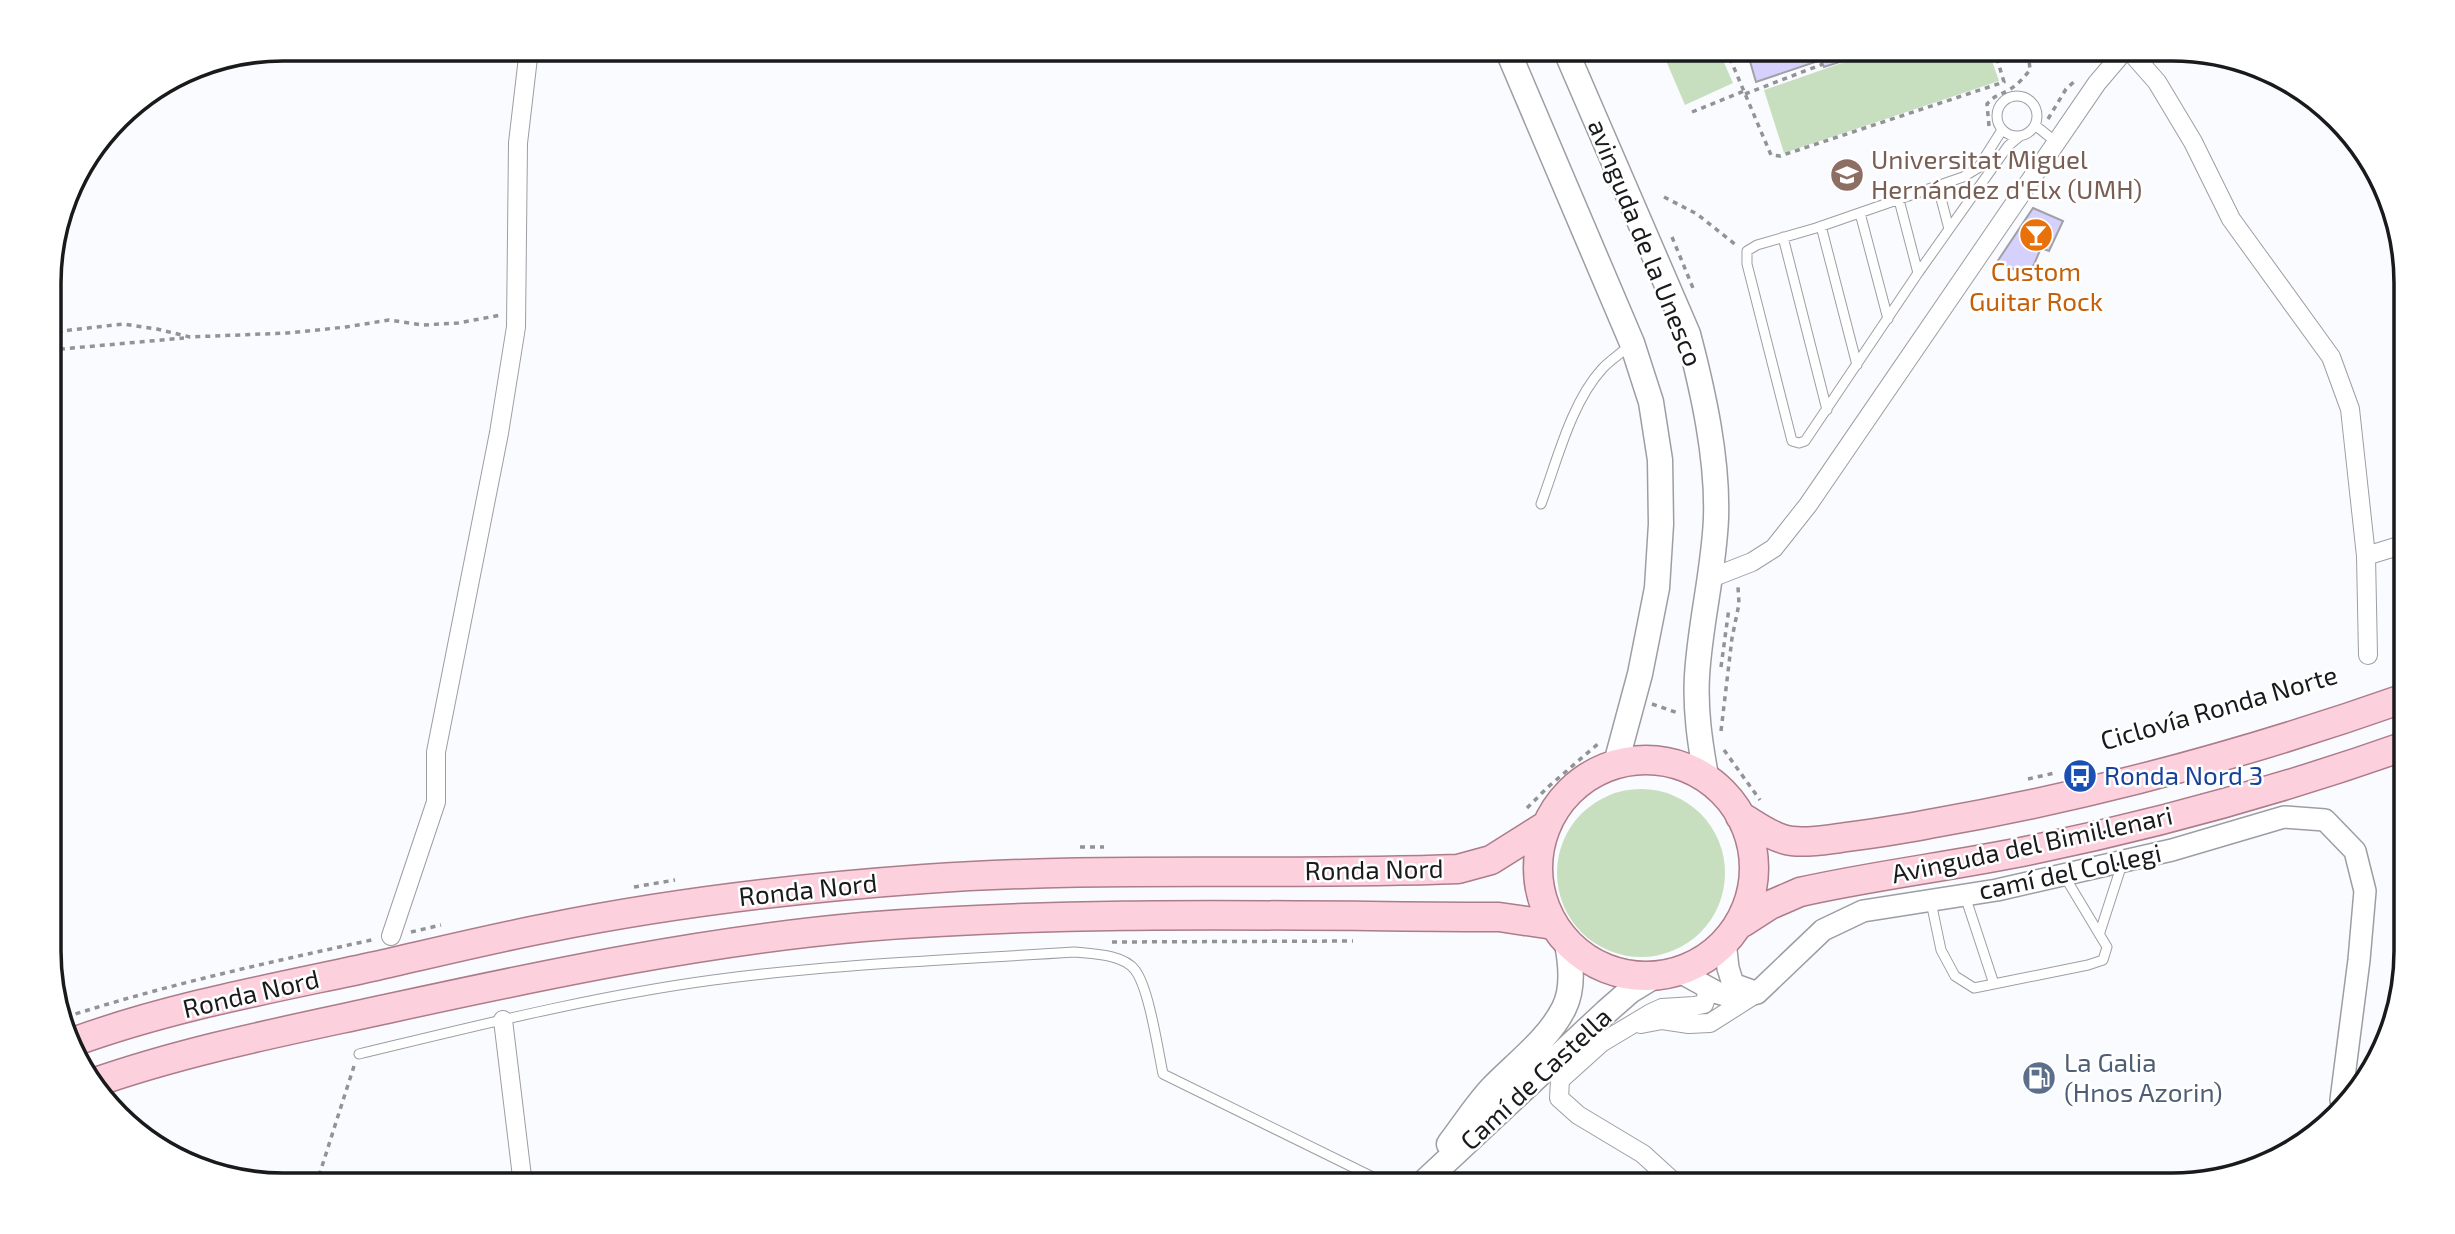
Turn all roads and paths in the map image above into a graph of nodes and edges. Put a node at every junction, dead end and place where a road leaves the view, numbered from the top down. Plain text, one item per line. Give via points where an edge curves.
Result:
1 (1512, 61) edge
2 (1570, 61) edge
3 (1731, 61) edge
4 (1998, 61) edge
5 (2029, 61) edge
6 (2116, 61) edge
7 (2137, 61) edge
8 (527, 62) edge
9 (1823, 64) dead end
10 (1745, 92) junction
11 (1692, 112) dead end
12 (2035, 125) junction
13 (1989, 127) dead end
14 (2002, 130) junction
15 (2020, 136) junction
16 (2057, 143) junction
17 (1938, 187) junction
18 (1664, 197) dead end
19 (1899, 200) junction
20 (1860, 213) junction
21 (1821, 226) junction
22 (1949, 229) junction
23 (1783, 237) junction
24 (1741, 249) dead end
25 (1918, 273) junction
26 (517, 312) junction
27 (1888, 319) junction
28 (62, 331) edge
29 (190, 338) junction
30 (1632, 343) junction
31 (62, 349) edge
32 (1857, 365) junction
33 (1827, 410) junction
34 (1541, 504) dead end
35 (2394, 547) edge
36 (2366, 556) junction
37 (1711, 578) junction
38 (1738, 587) dead end
39 (2368, 655) dead end
40 (2394, 689) edge
41 (1716, 727) dead end
42 (1723, 749) dead end
43 (2394, 750) edge
44 (1616, 762) junction
45 (2062, 772) dead end
46 (1706, 776) junction
47 (2024, 780) dead end
48 (1752, 810) junction
49 (1545, 826) junction
50 (2123, 861) junction
51 (2063, 874) junction
52 (1964, 895) junction
53 (1931, 900) junction
54 (1734, 932) junction
55 (2100, 932) junction
56 (1560, 934) junction
57 (391, 936) dead end
58 (1666, 974) junction
59 (1994, 984) junction
60 (1704, 985) junction
61 (1757, 993) junction
62 (503, 1020) junction
63 (1634, 1025) junction
64 (80, 1040) edge
65 (359, 1054) joint
66 (103, 1080) edge
67 (2342, 1093) edge
68 (1363, 1172) edge
69 (1429, 1172) edge
70 (1434, 1172) edge
71 (1663, 1172) edge
72 (320, 1173) edge
73 (522, 1173) edge

1 - 30 main road, avinguda de la Unesco
2 - 37 main road, avinguda de la Unesco via 1688,334 1711,446 1716,515
3 - 10 path
4 - 10 path via 2004,82 1780,156 1771,155
5 - 13 path via 2030,69 2020,82 1987,104
6 - 16 street
7 - 36 street via 2163,92 2193,142 2231,219 2331,357 2350,409
8 - 26 street via 518,143
9 - 10 path
10 - 11 path
12 - 14 lane via 2035,108 2024,97 2015,97 2000,105 1997,122
12 - 15 lane
12 - 16 lane
14 - 15 lane
14 - 17 lane via 1978,168
15 - 22 lane
16 - 37 street via 1774,548
17 - 19 lane
17 - 22 lane
18 - 24 path via 1697,214
19 - 20 lane
19 - 25 lane
20 - 21 lane
20 - 27 lane
21 - 23 lane
21 - 32 lane
22 - 25 lane
23 - 33 lane
23 - 33 lane via 1748,251 1747,264 1792,441 1805,441
25 - 27 lane
26 - 29 path via 458,323 389,320
26 - 57 street via 499,433 436,752 436,802
27 - 32 lane
28 - 29 path via 124,324
29 - 31 path
30 - 34 lane via 1587,388
30 - 44 main road, avinguda de la Unesco via 1651,402 1660,460 1661,524 1657,588
32 - 33 lane
35 - 36 street
36 - 39 street
37 - 46 main road, avinguda de la Unesco via 1697,677 1697,729
38 - 41 path via 1720,738
40 - 48 main road, Avinguda del Bimil·lenari via 2304,734 2219,759 1938,823 1794,842 1776,837
42 - 48 path
43 - 54 main road, Avinguda del Bimil·lenari via 2141,826 1800,892 1770,905
44 - 46 main road via 1677,762
44 - 49 main road via 1563,798
45 - 47 path
46 - 48 main road
48 - 54 main road via 1752,897
49 - 56 main road via 1541,896
49 - 64 main road, Ronda Nord via 1491,860 1458,870 1083,872 938,878 680,905 547,928 204,1003
50 - 51 street, camí del Col·legi
50 - 55 lane
50 - 67 street, camí del Col·legi via 2284,817 2325,820 2355,851 2365,891
51 - 52 street, camí del Col·legi
51 - 55 lane
52 - 53 street, camí del Col·legi
52 - 59 lane
53 - 59 lane via 1941,950 1955,976 1975,988
53 - 61 street, camí del Col·legi via 1863,911 1823,930
54 - 58 main road via 1718,950
54 - 61 street via 1728,968 1733,984
55 - 59 lane via 2107,947 2103,960
56 - 58 main road via 1592,965 1630,976
56 - 66 main road, Ronda Nord via 1499,917 1137,915 847,929 645,956 472,990 221,1045
56 - 69 main road, Camí de Castella via 1570,963 1564,1008 1489,1091
58 - 60 street
58 - 70 main road, Camí de Castella via 1630,991
60 - 61 street via 1735,998
60 - 63 street via 1704,1004 1662,1008
61 - 63 street via 1710,1023 1662,1020
62 - 65 lane
62 - 68 lane via 614,996 814,968 1074,952 1109,955 1135,969 1147,997 1163,1074
62 - 73 street
63 - 71 street via 1601,1043 1560,1080 1559,1098
65 - 72 path

